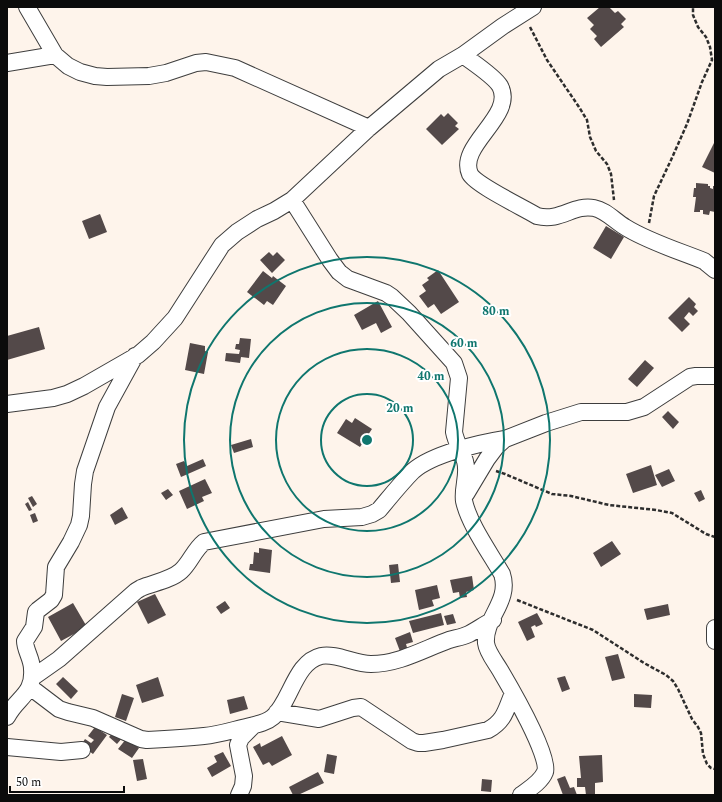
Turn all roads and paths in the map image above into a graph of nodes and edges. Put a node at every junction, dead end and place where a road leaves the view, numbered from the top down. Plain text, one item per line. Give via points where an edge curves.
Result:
1 (27, 7) edge
2 (693, 7) edge
3 (528, 10) edge
4 (56, 55) junction
5 (463, 55) junction
6 (7, 63) edge
7 (369, 128) junction
8 (292, 200) junction
9 (617, 205) dead end
10 (646, 237) junction
11 (715, 270) edge
12 (135, 356) junction
13 (715, 376) edge
14 (7, 404) edge
15 (505, 439) junction
16 (460, 449) junction
17 (482, 467) junction
18 (464, 499) junction
19 (715, 537) edge
20 (503, 594) junction
21 (493, 620) junction
22 (715, 628) edge
23 (715, 641) edge
24 (31, 683) junction
25 (513, 692) junction
26 (277, 712) junction
27 (7, 717) edge
28 (254, 725) junction
29 (7, 747) edge
30 (82, 750) dead end
31 (715, 769) edge
32 (238, 795) edge
33 (521, 795) edge

1 - 4 street
2 - 10 path via 693,16 706,37 712,60 684,131 654,196
3 - 5 street
3 - 9 path via 547,60 587,120 596,151 607,164 611,174
4 - 6 street
4 - 7 street via 74,70 101,76 149,76 196,63 220,64
5 - 7 street via 439,69
5 - 10 street via 495,80 503,94 500,109 470,155 470,174 479,183 537,216 555,217 581,208 593,207
7 - 8 street
8 - 12 street via 257,219 222,245 175,318 153,342
8 - 16 street via 339,272 348,279 392,297 454,363 459,378 454,432
10 - 11 street via 704,261
12 - 14 street via 67,394
12 - 24 street via 107,407 83,484 79,525 56,567 54,595 38,610 34,627 25,641 32,664
13 - 15 street via 690,377 636,410 581,412
15 - 16 street
15 - 17 street
16 - 18 street via 466,470
16 - 24 street via 427,462 414,471 379,510 372,514 324,518 204,542 182,571 136,591
17 - 18 street
17 - 19 path via 552,494 672,513
18 - 20 street via 470,518 502,574 505,587
20 - 21 street
20 - 31 path via 593,630 666,675 678,689 698,727 707,764
21 - 25 street via 488,631 487,646
21 - 26 street via 463,637 387,662 363,664 330,656 312,660 296,679
22 - 23 street
24 - 27 street
24 - 28 street via 59,709 93,718 147,740 205,736
25 - 26 street via 502,720 496,726 424,744 412,741 361,708 352,708 319,719
25 - 33 street via 546,764 546,771 542,777
26 - 28 street via 269,720
28 - 32 street via 241,738 238,745 244,776 243,786
29 - 30 street via 61,752

